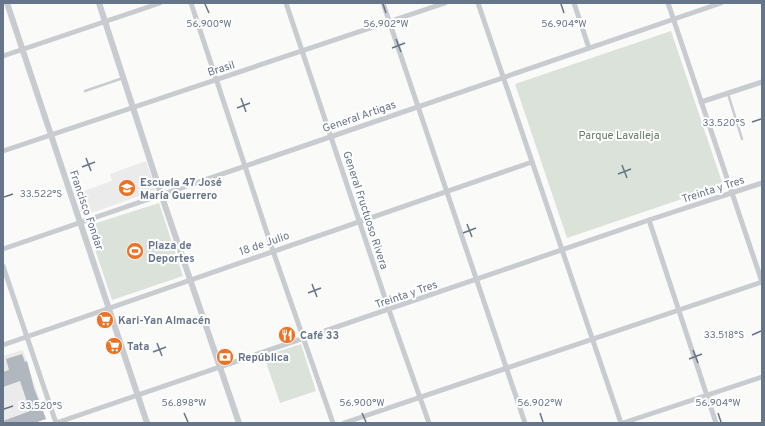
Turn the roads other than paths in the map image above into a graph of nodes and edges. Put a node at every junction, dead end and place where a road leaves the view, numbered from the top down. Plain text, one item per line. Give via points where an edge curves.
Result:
1 (7, 3) edge
2 (99, 3) edge
3 (160, 3) edge
4 (191, 3) edge
5 (286, 3) edge
6 (383, 3) edge
7 (445, 3) edge
8 (478, 3) edge
9 (574, 3) edge
10 (668, 3) edge
11 (721, 3) edge
12 (674, 19) junction
13 (105, 22) junction
14 (389, 22) junction
15 (589, 48) junction
16 (22, 50) junction
17 (302, 52) junction
18 (3, 56) edge
19 (503, 76) junction
20 (123, 78) junction
21 (216, 80) junction
22 (762, 82) edge
23 (85, 91) dead end
24 (728, 93) junction
25 (701, 102) junction
26 (418, 106) junction
27 (133, 108) junction
28 (51, 136) junction
29 (331, 136) junction
30 (742, 139) dead end
31 (3, 151) edge
32 (532, 162) junction
33 (244, 165) junction
34 (762, 183) edge
35 (447, 192) junction
36 (732, 193) junction
37 (161, 194) junction
38 (649, 220) junction
39 (80, 222) junction
40 (360, 222) junction
41 (3, 249) edge
42 (562, 250) junction
43 (273, 251) junction
44 (3, 266) edge
45 (190, 280) junction
46 (477, 280) junction
47 (762, 282) edge
48 (109, 309) junction
49 (389, 310) junction
50 (679, 310) junction
51 (27, 337) junction
52 (593, 339) junction
53 (303, 340) junction
54 (3, 345) edge
55 (220, 367) junction
56 (507, 368) junction
57 (762, 377) edge
58 (138, 395) junction
59 (707, 395) junction
60 (420, 398) junction
61 (56, 423) edge
62 (147, 423) edge
63 (239, 423) edge
64 (333, 423) edge
65 (344, 423) edge
66 (429, 423) edge
67 (525, 423) edge
68 (622, 423) edge
69 (716, 423) edge

1 - 16 street, Francisco Fondar
2 - 13 street
3 - 13 street
4 - 21 street
5 - 17 street, General Fructuoso Rivera
6 - 14 street
7 - 14 street, Brasil
8 - 19 street
9 - 15 street
10 - 12 street
11 - 12 street, General Artigas
12 - 15 street, General Artigas
12 - 25 street
13 - 16 street
13 - 20 street
14 - 17 street, Brasil
14 - 26 street
15 - 19 street, General Artigas
16 - 18 street
16 - 28 street, Francisco Fondar
17 - 21 street, Brasil
17 - 29 street, General Fructuoso Rivera
19 - 26 street, General Artigas
19 - 32 street
20 - 23 lane
20 - 27 street
21 - 27 street, Brasil
21 - 33 street
22 - 24 street
24 - 25 street
24 - 30 lane
25 - 36 street
26 - 29 street, General Artigas
26 - 35 street
27 - 28 street, Brasil
27 - 37 street
28 - 31 street, Brasil
28 - 39 street, Francisco Fondar
29 - 33 street, General Artigas
29 - 40 street, General Fructuoso Rivera
32 - 35 street, 18 de Julio
32 - 42 street
33 - 37 street, General Artigas
33 - 43 street
34 - 36 street, Treinta y Tres
35 - 40 street, 18 de Julio
35 - 46 street
36 - 38 street, Treinta y Tres
36 - 47 street
37 - 39 street, General Artigas
37 - 45 street
38 - 42 street, Treinta y Tres
38 - 50 street
39 - 41 street, General Artigas
39 - 48 street, Francisco Fondar
40 - 43 street, 18 de Julio
40 - 49 street, General Fructuoso Rivera
42 - 46 street, Treinta y Tres
42 - 52 street
43 - 45 street, 18 de Julio
43 - 53 street
44 - 51 street
45 - 48 street, 18 de Julio
45 - 55 street
46 - 49 street, Treinta y Tres
46 - 56 street
47 - 50 street
48 - 51 street, 18 de Julio
48 - 58 street, Francisco Fondar
49 - 53 street, Treinta y Tres
49 - 60 street, General Fructuoso Rivera
50 - 52 street
50 - 59 street
51 - 54 street, 18 de Julio
51 - 61 street
52 - 56 street
52 - 68 street
53 - 55 street, Treinta y Tres
53 - 64 street
55 - 58 street, Treinta y Tres
55 - 63 street
56 - 60 street
56 - 67 street
57 - 59 street
58 - 61 street, Treinta y Tres
58 - 62 street, Francisco Fondar
59 - 68 street
59 - 69 street
60 - 65 street
60 - 66 street, General Fructuoso Rivera

